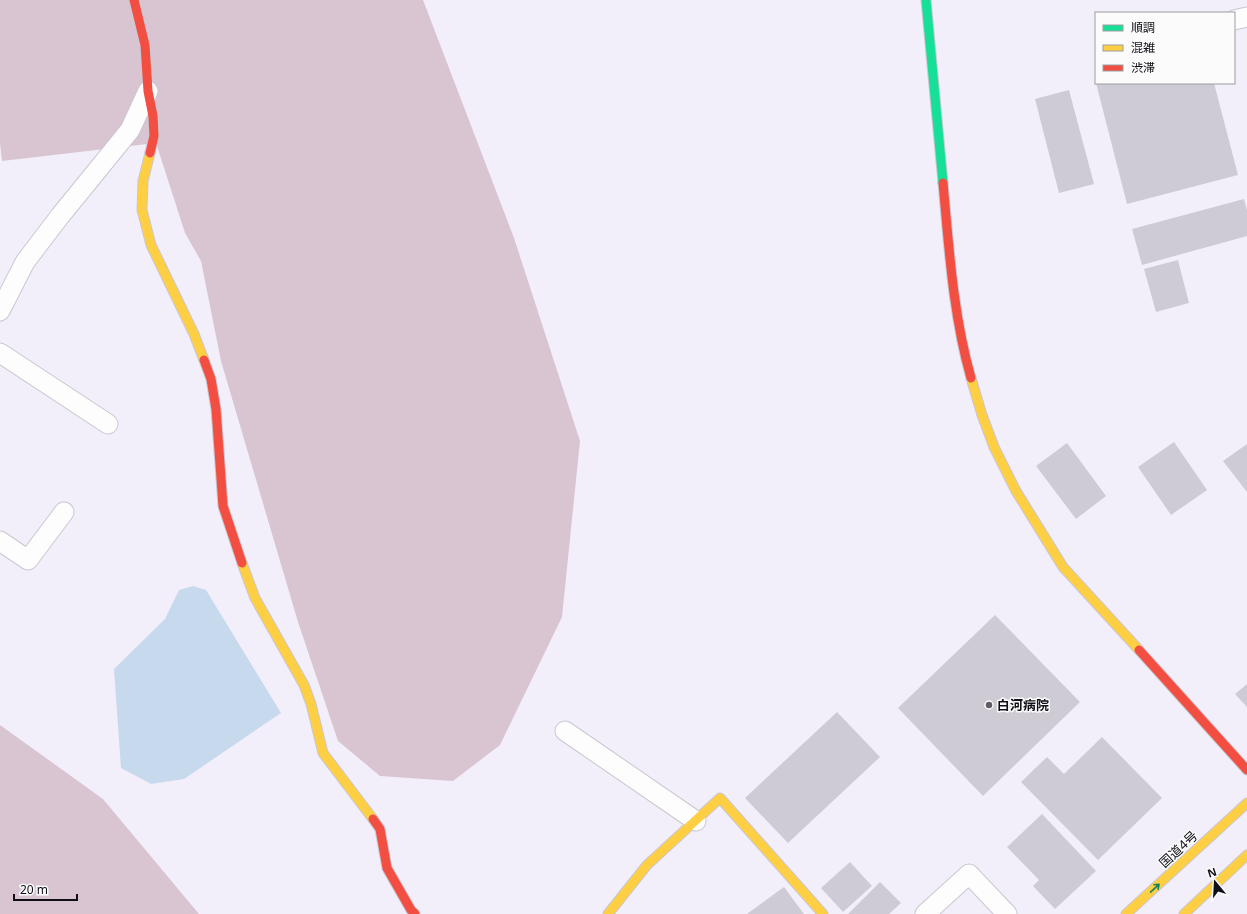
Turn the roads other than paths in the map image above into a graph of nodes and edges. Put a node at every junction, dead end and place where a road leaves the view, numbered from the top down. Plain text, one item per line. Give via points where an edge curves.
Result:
1 (134, 0) edge
2 (926, 0) edge
3 (1247, 17) edge
4 (1235, 20) edge
5 (148, 91) junction
6 (0, 312) edge
7 (0, 353) edge
8 (108, 424) dead end
9 (64, 512) dead end
10 (0, 541) edge
11 (565, 731) dead end
12 (1247, 770) edge
13 (1247, 803) edge
14 (696, 821) junction
15 (1247, 855) edge
16 (416, 914) edge
17 (608, 914) edge
18 (822, 914) edge
19 (925, 914) edge
20 (1007, 914) edge
21 (1126, 914) edge
22 (1184, 914) edge

1 - 5 main road via 145,45
2 - 12 main road via 952,286 967,364 994,447 1016,491 1063,567
3 - 4 street
5 - 6 street via 130,130 25,262
5 - 16 main road via 154,136 143,181 142,210 151,245 194,334 211,379 216,409 223,506 231,532 255,598 304,686 323,753 380,829 387,868 411,910
7 - 8 street
9 - 10 street via 28,560
11 - 14 street
21 -> 13 main road, 国道4号
14 - 17 main road via 647,865
14 - 18 main road via 720,798
15 - 22 main road
19 - 20 street via 969,874

